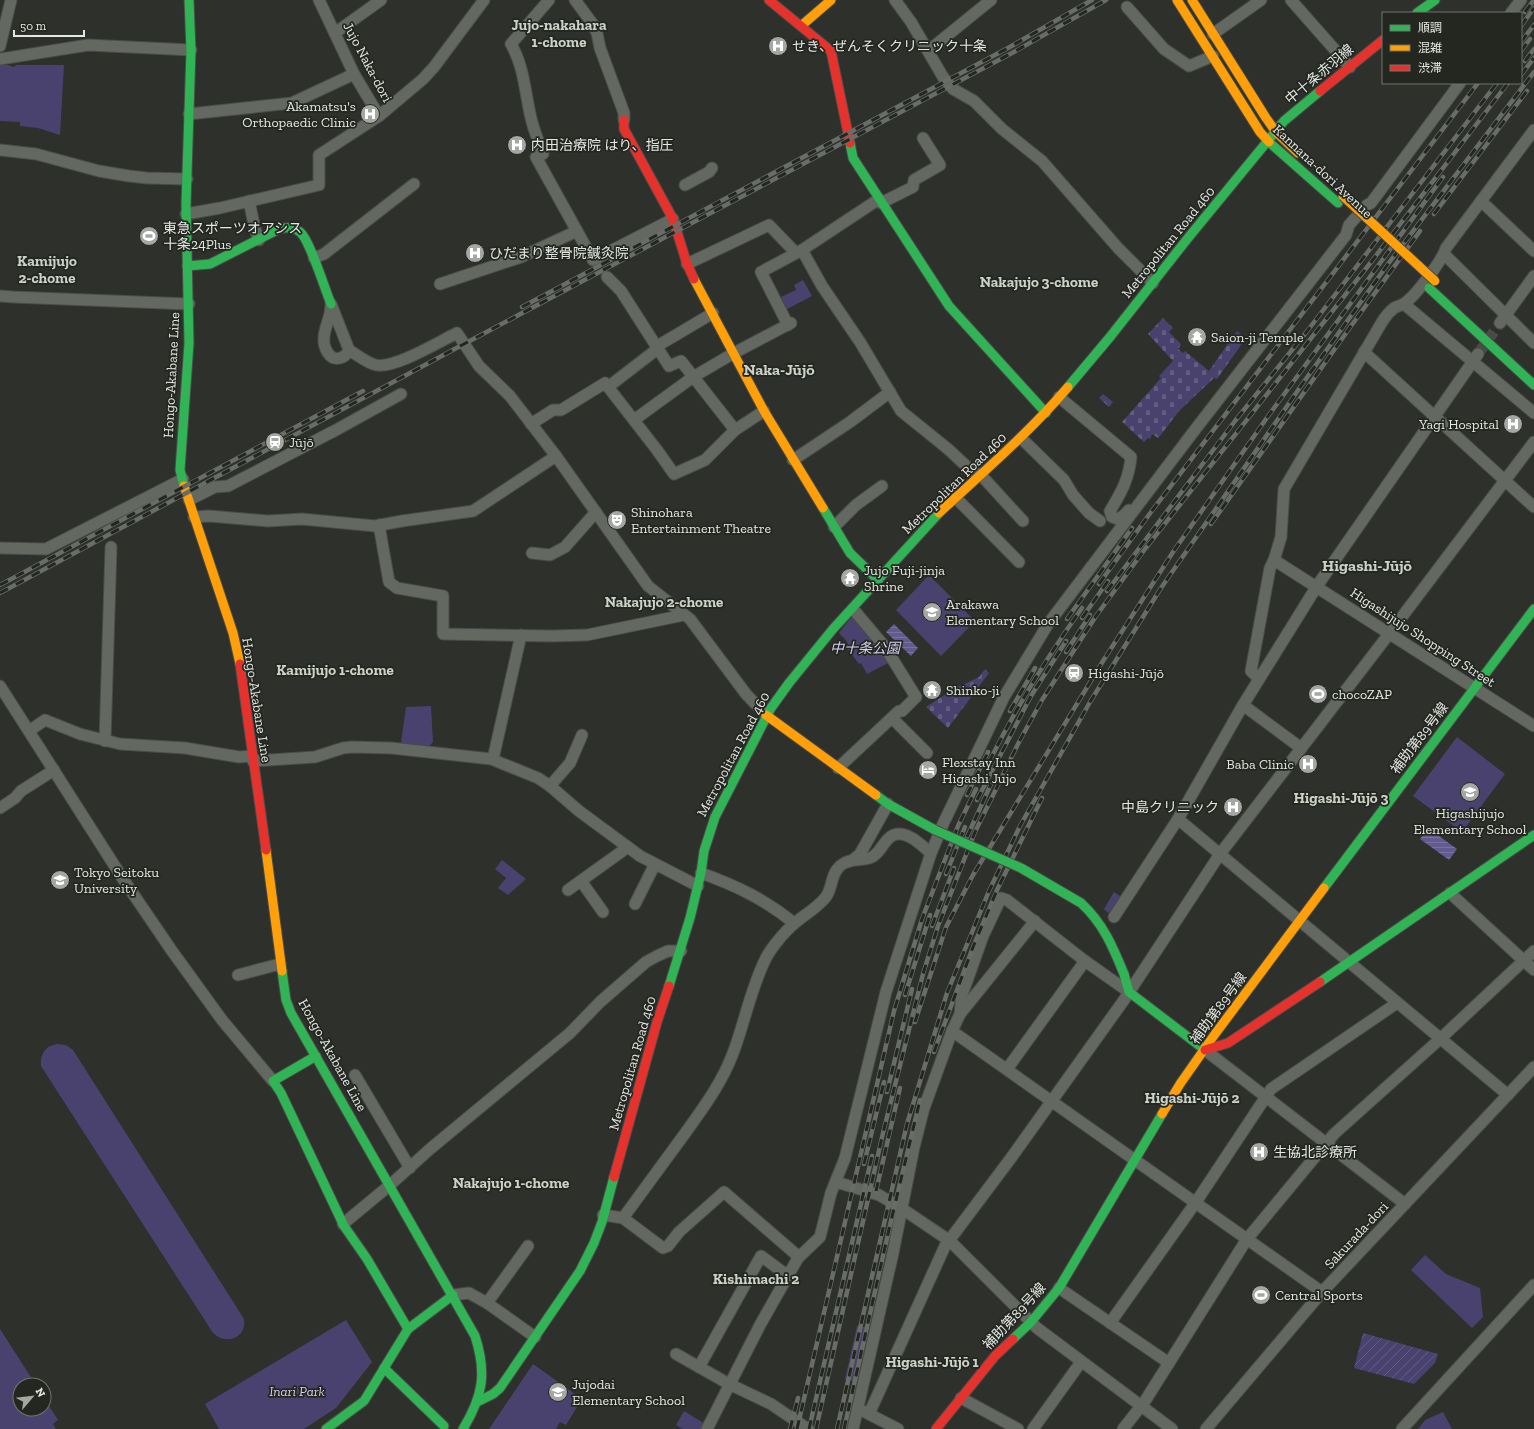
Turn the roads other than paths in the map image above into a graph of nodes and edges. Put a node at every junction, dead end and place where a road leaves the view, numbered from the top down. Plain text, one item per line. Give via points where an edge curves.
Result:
1 (11, 0) edge
2 (189, 0) edge
3 (319, 0) edge
4 (381, 0) edge
5 (484, 0) edge
6 (549, 0) edge
7 (575, 0) edge
8 (769, 0) edge
9 (831, 0) edge
10 (895, 0) edge
11 (991, 0) edge
12 (1177, 0) edge
13 (1192, 0) edge
14 (1261, 0) edge
15 (1291, 0) edge
16 (1435, 0) edge
17 (1521, 0) edge
18 (1127, 7) dead end
19 (1418, 12) edge
20 (1512, 12) edge
21 (801, 26) junction
22 (335, 32) junction
23 (1213, 34) junction
24 (1382, 41) edge
25 (0, 46) edge
26 (192, 50) junction
27 (928, 51) junction
28 (1213, 56) junction
29 (0, 59) edge
30 (1350, 67) junction
31 (354, 74) junction
32 (1459, 84) edge
33 (189, 114) junction
34 (379, 116) junction
35 (624, 120) joint
36 (1534, 130) edge
37 (1276, 132) junction
38 (923, 138) dead end
39 (1268, 141) junction
40 (0, 150) edge
41 (1307, 162) dead end
42 (712, 168) dead end
43 (186, 179) junction
44 (1328, 181) dead end
45 (414, 184) dead end
46 (685, 185) dead end
47 (1341, 200) junction
48 (249, 201) junction
49 (880, 201) junction
50 (1481, 201) junction
51 (186, 214) junction
52 (673, 219) junction
53 (577, 231) junction
54 (259, 240) junction
55 (799, 251) junction
56 (1534, 251) edge
57 (1444, 254) junction
58 (314, 258) junction
59 (687, 264) junction
60 (187, 266) junction
61 (1534, 276) edge
62 (607, 277) dead end
63 (1153, 283) junction
64 (440, 284) dead end
65 (1432, 285) junction
66 (0, 296) edge
67 (189, 304) junction
68 (330, 304) junction
69 (1404, 304) junction
70 (712, 313) junction
71 (1503, 319) junction
72 (1534, 343) edge
73 (657, 347) junction
74 (349, 350) junction
75 (1364, 352) junction
76 (734, 353) junction
77 (1475, 358) junction
78 (1534, 373) edge
79 (693, 377) junction
80 (1534, 385) edge
81 (608, 387) junction
82 (890, 392) junction
83 (401, 394) dead end
84 (1059, 397) junction
85 (764, 411) junction
86 (1046, 412) junction
87 (1534, 412) edge
88 (1435, 416) junction
89 (634, 420) junction
90 (531, 424) junction
91 (735, 430) junction
92 (1021, 438) junction
93 (1534, 442) edge
94 (556, 456) junction
95 (793, 460) junction
96 (979, 475) junction
97 (183, 479) junction
98 (1504, 480) junction
99 (882, 486) dead end
100 (955, 497) junction
101 (189, 500) junction
102 (1139, 503) junction
103 (1534, 507) edge
104 (596, 512) junction
105 (194, 517) junction
106 (1100, 521) dead end
107 (1023, 522) dead end
108 (379, 525) junction
109 (834, 527) junction
110 (110, 547) dead end
111 (0, 548) edge
112 (532, 553) dead end
113 (1274, 560) junction
114 (1019, 562) dead end
115 (878, 580) junction
116 (1317, 586) junction
117 (853, 609) junction
118 (1534, 609) edge
119 (684, 615) junction
120 (1389, 634) junction
121 (521, 635) junction
122 (1259, 679) junction
123 (0, 686) edge
124 (1475, 688) junction
125 (1243, 705) junction
126 (766, 716) junction
127 (892, 718) junction
128 (1534, 726) edge
129 (29, 731) junction
130 (582, 735) dead end
131 (105, 741) junction
132 (1301, 748) junction
133 (927, 753) dead end
134 (252, 758) junction
135 (493, 759) junction
136 (838, 768) junction
137 (54, 770) junction
138 (550, 786) junction
139 (888, 804) junction
140 (0, 808) edge
141 (1178, 819) junction
142 (1534, 835) edge
143 (628, 847) junction
144 (931, 853) junction
145 (1220, 854) junction
146 (854, 859) junction
147 (656, 864) junction
148 (701, 874) junction
149 (581, 881) junction
150 (698, 886) junction
151 (568, 890) dead end
152 (1450, 893) junction
153 (635, 904) dead end
154 (603, 912) dead end
155 (1114, 917) dead end
156 (1300, 920) junction
157 (1035, 921) junction
158 (794, 923) junction
159 (681, 951) junction
160 (1534, 951) edge
161 (1085, 960) junction
162 (1524, 960) junction
163 (1350, 962) junction
164 (280, 964) junction
165 (1534, 970) edge
166 (238, 975) dead end
167 (1129, 992) junction
168 (1397, 1003) junction
169 (960, 1014) junction
170 (952, 1031) junction
171 (1440, 1039) junction
172 (1205, 1050) junction
173 (316, 1056) junction
174 (1534, 1068) edge
175 (1007, 1069) junction
176 (355, 1075) dead end
177 (273, 1081) junction
178 (1508, 1095) junction
179 (1265, 1097) junction
180 (1052, 1101) junction
181 (1327, 1144) junction
182 (1134, 1160) junction
183 (410, 1168) junction
184 (836, 1182) junction
185 (390, 1185) junction
186 (1196, 1202) junction
187 (1405, 1204) junction
188 (901, 1208) junction
189 (604, 1215) junction
190 (623, 1218) junction
191 (343, 1224) junction
192 (1247, 1239) junction
193 (950, 1241) junction
194 (528, 1246) dead end
195 (799, 1257) junction
196 (788, 1276) junction
197 (1534, 1285) edge
198 (1059, 1288) junction
199 (1322, 1292) junction
200 (453, 1295) junction
201 (487, 1303) junction
202 (1031, 1322) junction
203 (1110, 1323) junction
204 (408, 1329) junction
205 (535, 1337) junction
206 (676, 1354) dead end
207 (1081, 1362) junction
208 (1169, 1363) junction
209 (699, 1367) junction
210 (384, 1368) junction
211 (729, 1384) junction
212 (961, 1398) junction
213 (479, 1401) junction
214 (1141, 1406) junction
215 (857, 1408) junction
216 (869, 1414) junction
217 (444, 1426) dead end
218 (326, 1429) edge
219 (463, 1429) edge
220 (707, 1429) edge
221 (808, 1429) edge
222 (853, 1429) edge
223 (898, 1429) edge
224 (936, 1429) edge
225 (1018, 1429) edge
226 (1034, 1429) edge
227 (1123, 1429) edge
228 (1172, 1429) edge
229 (1206, 1429) edge
230 (1402, 1429) edge

1 - 25 street
2 - 26 main road, Hongo-Akabane Line
3 - 22 street, Jujo Naka-dori
4 - 22 street
5 - 34 street via 434,67
6 - 53 street via 511,44 517,54 540,156
7 - 35 street via 596,33 624,113
8 - 21 main road
9 - 21 main road
10 - 27 street
11 - 27 street
12 - 28 main road, Kannana-dori Avenue
13 - 23 main road, Kannana-dori Avenue
14 - 23 street
15 - 30 street
16 - 19 main road
17 - 20 street
18 - 28 street via 1164,49 1189,66
21 - 49 main road via 831,51 852,156
22 - 31 street, Jujo Naka-dori
23 - 37 main road, Kannana-dori Avenue
24 - 30 main road, 中十条赤羽線
26 - 29 street via 88,45
26 - 33 main road, Hongo-Akabane Line
27 - 63 street via 953,89 974,100 1006,133 1034,153 1118,248
28 - 39 main road, Kannana-dori Avenue
30 - 37 main road, 中十条赤羽線 via 1284,121
31 - 33 street via 292,103
31 - 34 street, Jujo Naka-dori
32 - 102 street via 1371,203 1349,225 1346,235
33 - 43 main road, Hongo-Akabane Line
34 - 48 street via 319,154 319,185
35 - 52 main road via 624,129
36 - 50 street
37 - 39 main road, Metropolitan Road 460
37 - 41 main road, Kannana-dori Avenue
38 - 49 street via 940,165 914,180 913,187
39 - 47 main road, Kannana-dori Avenue
39 - 63 main road, Metropolitan Road 460
40 - 43 street via 36,154 99,171 148,178
42 - 46 street
43 - 51 main road, Hongo-Akabane Line
44 - 47 main road
45 - 58 street via 324,254
47 - 65 main road, bridge
48 - 51 street
48 - 54 street
49 - 55 street
49 - 86 main road via 949,306
50 - 56 street
50 - 57 street
51 - 60 main road, Hongo-Akabane Line
52 - 53 street via 593,260
52 - 59 main road
53 - 64 street via 521,257
54 - 58 main road via 285,227 295,229 304,235
54 - 60 main road via 210,264
55 - 59 street via 769,225
55 - 76 street via 761,272 790,324
55 - 82 street
57 - 69 street via 1413,296
57 - 71 street
58 - 68 main road
59 - 70 main road
60 - 67 main road, Hongo-Akabane Line
61 - 71 street
62 - 73 street via 621,292
63 - 84 main road, Metropolitan Road 460
65 - 78 main road
65 - 80 main road
66 - 67 street
67 - 97 main road, Hongo-Akabane Line via 189,359 180,464
68 - 74 street
68 - 74 street via 331,315 324,338 326,349 333,358 345,356
69 - 75 street via 1388,314
69 - 77 street
70 - 73 street
70 - 76 main road
71 - 72 street
73 - 79 street via 668,366 681,360
73 - 81 street
74 - 90 street via 375,365 382,366 400,361 457,333 479,366 510,396
75 - 88 street
75 - 113 street via 1284,489 1281,536
76 - 79 street
76 - 85 main road
77 - 87 street
77 - 88 street
79 - 89 street
79 - 91 street
81 - 89 street
81 - 90 street via 605,383 561,410 553,410
82 - 95 street
82 - 96 street via 901,411
83 - 101 street via 228,486 216,487
84 - 86 main road, Metropolitan Road 460
84 - 102 street via 1131,457 1126,483 1110,511 1112,518 1123,516
85 - 91 street
85 - 95 main road
86 - 92 main road, Metropolitan Road 460
88 - 98 street
88 - 116 street
89 - 91 street via 674,474 705,460
90 - 94 street
92 - 96 main road, Metropolitan Road 460
92 - 106 street via 1064,480 1089,513
93 - 98 street
94 - 104 street
94 - 108 street via 473,511
95 - 109 main road
96 - 100 main road, Metropolitan Road 460
96 - 107 street
97 - 101 main road, Hongo-Akabane Line
97 - 111 street via 46,549
98 - 103 street
98 - 120 street
99 - 109 street via 856,505
100 - 114 street
100 - 115 main road, Metropolitan Road 460
101 - 105 main road, Hongo-Akabane Line
102 - 144 street via 1048,624 1027,657 1004,697
104 - 112 street via 565,547 550,555
104 - 119 street via 648,586
105 - 108 street via 268,521 302,519
105 - 134 main road, Hongo-Akabane Line via 237,648
108 - 121 street via 389,582 397,588 443,596 443,634
109 - 115 main road via 850,553
110 - 131 street
113 - 116 street, Higashijujo Shopping Street
113 - 122 street via 1270,568 1251,672
115 - 117 main road, Metropolitan Road 460
116 - 120 street, Higashijujo Shopping Street
116 - 122 street
117 - 126 main road, Metropolitan Road 460 via 793,678
117 - 127 street via 885,648 916,697
118 - 124 main road, 補助第89号線
119 - 121 street via 587,635
119 - 126 street via 696,625 732,676
120 - 124 street, Higashijujo Shopping Street
120 - 132 street
121 - 135 street
122 - 125 street
123 - 129 street
124 - 128 street, Higashijujo Shopping Street
124 - 156 main road, 補助第89号線
125 - 132 street
125 - 141 street
126 - 136 main road
126 - 148 main road, Metropolitan Road 460 via 715,817 704,851
127 - 133 street
127 - 136 street
129 - 131 street via 45,720
129 - 137 street
130 - 138 street via 570,763
131 - 134 street via 185,748
132 - 145 street
134 - 135 street via 315,757 352,747 391,748
134 - 164 main road, Hongo-Akabane Line
135 - 138 street via 538,778
136 - 139 main road
137 - 140 street
137 - 177 street via 172,951 222,1020
138 - 143 street
139 - 146 street via 860,854
139 - 167 main road, bridge via 935,830 1021,868 1090,910 1103,927 1124,974
141 - 145 street
141 - 155 street
142 - 152 main road
143 - 147 street
143 - 149 street
144 - 146 street via 908,835 899,834 890,837 873,857
144 - 184 street via 886,992 845,1158
145 - 156 street
145 - 167 street
146 - 158 street via 840,866 827,897
147 - 150 street
147 - 153 street
148 - 150 main road, Metropolitan Road 460
148 - 158 street via 753,895 773,906
149 - 151 street
149 - 154 street
150 - 159 main road, Metropolitan Road 460
152 - 162 street
152 - 163 main road
156 - 163 street
156 - 172 main road, 補助第89号線 via 1214,1034
157 - 161 street
157 - 169 street
157 - 169 street via 1001,898 983,936 962,994
158 - 190 street via 765,960 737,1045 713,1094
159 - 183 street via 668,951 646,962 570,1032
159 - 189 main road, Metropolitan Road 460 via 657,1022
160 - 162 street
161 - 167 street
161 - 175 street
162 - 165 street
162 - 171 street
163 - 168 street
163 - 172 main road via 1228,1043
164 - 166 street
164 - 173 main road, Hongo-Akabane Line via 288,1007
167 - 172 main road
167 - 180 street
168 - 171 street
168 - 179 street via 1271,1089
169 - 170 street
170 - 175 street
170 - 188 street via 924,1108
171 - 178 street
171 - 181 street via 1334,1134
172 - 179 street
172 - 182 main road, 補助第89号線 via 1180,1084
173 - 177 main road
173 - 185 main road, Hongo-Akabane Line
174 - 178 street, Sakurada-dori
175 - 180 street
176 - 183 street
177 - 191 main road
178 - 187 street, Sakurada-dori
179 - 181 street
179 - 186 street
180 - 182 street
180 - 193 street
181 - 187 street
181 - 192 street
182 - 186 street
182 - 198 main road, 補助第89号線
183 - 185 street
184 - 188 street via 879,1195
184 - 195 street via 820,1237
185 - 191 street
185 - 200 main road, Hongo-Akabane Line
186 - 192 street
186 - 203 street
187 - 199 street, Sakurada-dori
188 - 193 street
188 - 215 street
189 - 190 street
189 - 205 main road, Metropolitan Road 460 via 588,1257
190 - 195 street via 663,1248 724,1192
191 - 204 main road
192 - 199 street
192 - 208 street
193 - 202 street
193 - 216 street via 945,1246
194 - 201 street
195 - 196 street
196 - 209 street via 761,1256
196 - 211 street
197 - 230 street
198 - 202 main road, 補助第89号線
198 - 203 street
199 - 229 street, Sakurada-dori
200 - 201 street via 469,1293
200 - 204 main road
200 - 213 main road, Hongo-Akabane Line via 472,1327 479,1345 483,1373
201 - 205 street
202 - 207 street
202 - 212 main road, 補助第89号線 via 995,1356
203 - 208 street
204 - 210 main road
205 - 213 main road, Metropolitan Road 460 via 500,1388
206 - 209 street
207 - 214 street
207 - 226 street
208 - 214 street
209 - 211 street
210 - 217 main road
210 - 218 main road via 364,1401
211 - 220 street
211 - 221 street via 771,1404
212 - 224 main road, 補助第89号線
212 - 225 street
213 - 219 main road, Hongo-Akabane Line
214 - 227 street
214 - 228 street
215 - 216 street
215 - 222 street
216 - 223 street

